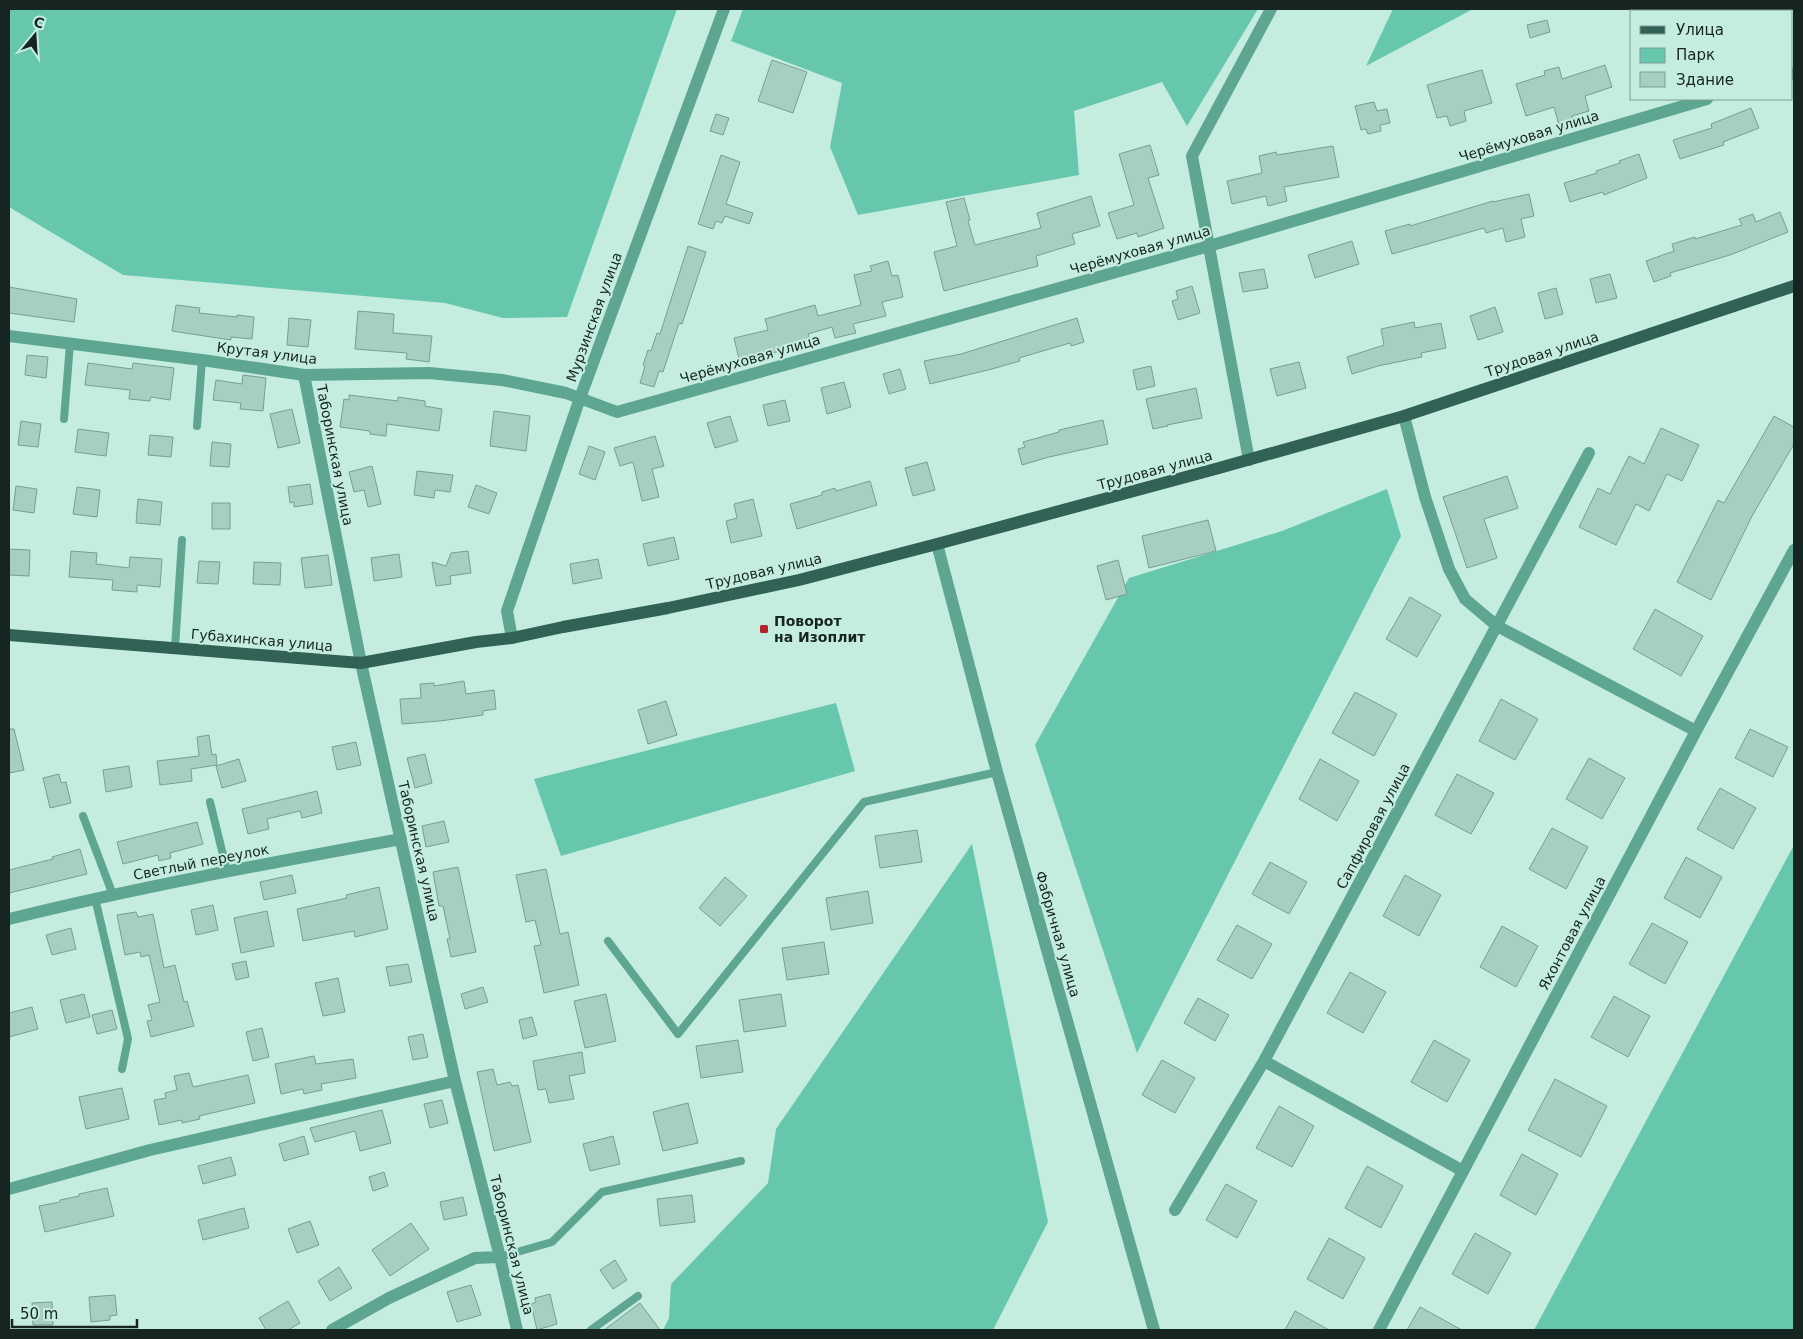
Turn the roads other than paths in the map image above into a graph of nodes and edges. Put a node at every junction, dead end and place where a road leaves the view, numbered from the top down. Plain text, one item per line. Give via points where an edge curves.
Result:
1 (724, 9) edge
2 (1271, 9) edge
3 (1704, 100) edge
4 (1209, 246) junction
5 (1794, 286) edge
6 (9, 336) edge
7 (70, 344) junction
8 (202, 360) junction
9 (304, 375) junction
10 (580, 398) junction
11 (1404, 416) junction
12 (64, 419) dead end
13 (197, 426) dead end
14 (1589, 453) dead end
15 (1248, 460) junction
16 (182, 540) dead end
17 (937, 544) junction
18 (1794, 550) edge
19 (1497, 626) junction
20 (9, 635) edge
21 (512, 638) junction
22 (175, 648) junction
23 (361, 663) junction
24 (1696, 731) junction
25 (997, 772) junction
26 (210, 802) dead end
27 (83, 816) dead end
28 (401, 839) junction
29 (227, 871) junction
30 (113, 895) junction
31 (95, 898) junction
32 (9, 919) edge
33 (608, 941) dead end
34 (1264, 1061) junction
35 (122, 1069) dead end
36 (455, 1081) junction
37 (741, 1161) dead end
38 (1463, 1171) junction
39 (9, 1189) edge
40 (1176, 1210) dead end
41 (500, 1257) junction
42 (638, 1296) dead end
43 (332, 1330) edge
44 (517, 1330) edge
45 (591, 1330) edge
46 (1154, 1330) edge
47 (1379, 1330) edge

1 - 10 street, Мурзинская улица
2 - 4 street via 1192,156
3 - 4 street, Черёмуховая улица
4 - 10 street, Черёмуховая улица via 617,412
4 - 15 street
5 - 11 main road, Трудовая улица
6 - 7 street, Крутая улица
7 - 8 street, Крутая улица
7 - 12 lane
8 - 9 street, Крутая улица
8 - 13 lane
9 - 10 street, Крутая улица via 429,374 502,380
9 - 23 street, Таборинская улица
10 - 21 street, Мурзинская улица via 507,611
11 - 15 main road, Трудовая улица
11 - 19 street via 1425,497 1449,569 1465,600
14 - 19 street, Сапфировая улица
15 - 17 main road, Трудовая улица
16 - 22 lane
17 - 21 main road, Трудовая улица via 799,580
17 - 25 street, Фабричная улица
18 - 24 street, Яхонтовая улица
19 - 24 street
19 - 34 street, Сапфировая улица
20 - 22 main road, Губахинская улица
21 - 23 main road, Губахинская улица
22 - 23 main road, Губахинская улица
23 - 28 street, Таборинская улица
24 - 38 street, Яхонтовая улица
25 - 33 lane via 864,802 678,1034
25 - 46 street, Фабричная улица
26 - 29 lane
27 - 30 lane
28 - 29 street, Светлый переулок
28 - 36 street, Таборинская улица
29 - 30 street, Светлый переулок
30 - 31 street, Светлый переулок
31 - 32 street, Светлый переулок
31 - 35 lane via 128,1039
34 - 38 street
34 - 40 street, Сапфировая улица
36 - 39 street via 150,1150
36 - 41 street, Таборинская улица
37 - 41 lane via 602,1192 552,1242
38 - 47 street, Яхонтовая улица
41 - 43 street via 475,1258 389,1298
41 - 44 street, Таборинская улица
42 - 45 lane

